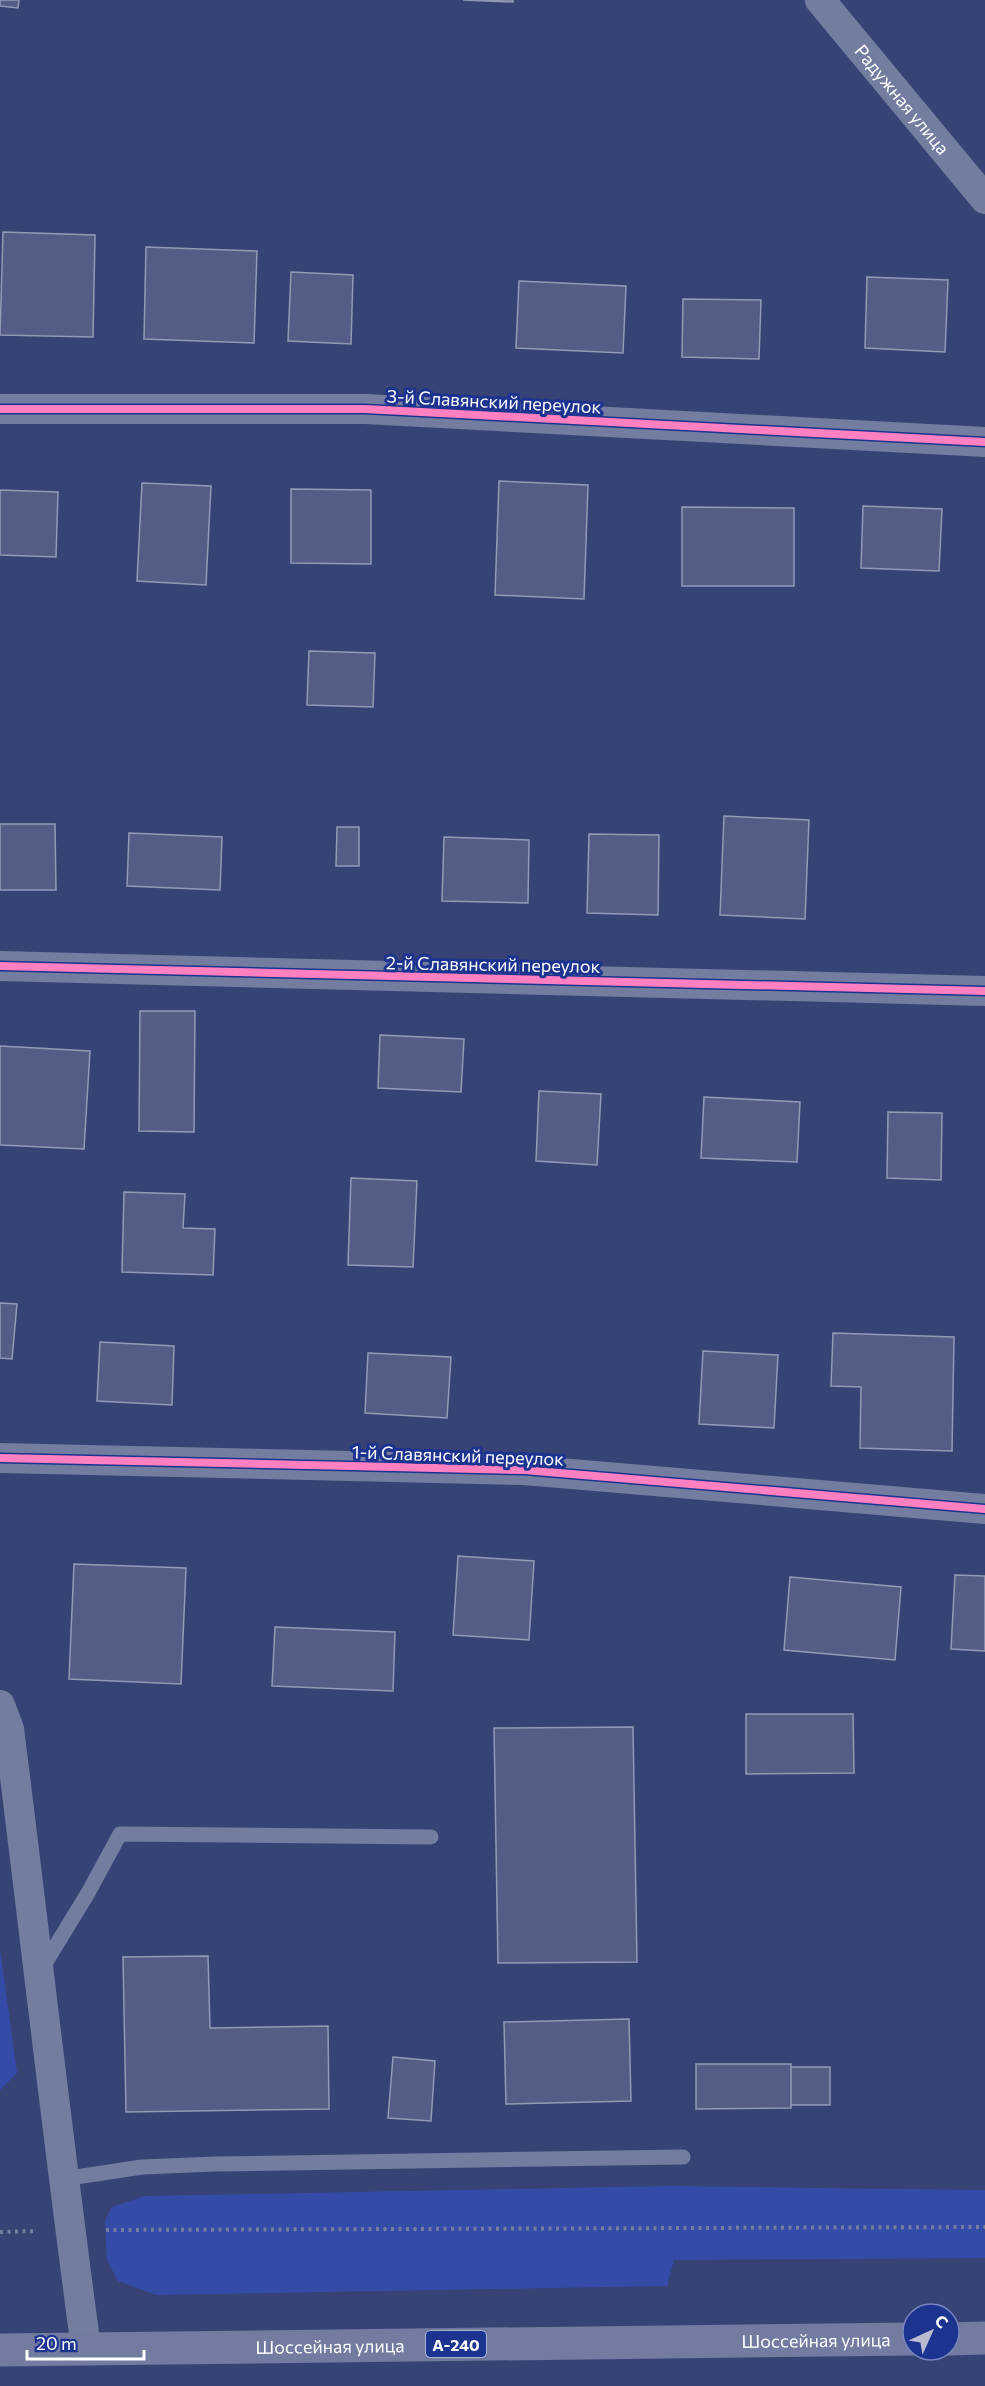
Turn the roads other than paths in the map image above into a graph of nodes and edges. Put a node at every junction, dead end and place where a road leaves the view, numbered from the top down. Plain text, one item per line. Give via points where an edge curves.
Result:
1 (820, 0) edge
2 (985, 199) edge
3 (0, 409) edge
4 (985, 442) edge
5 (0, 966) edge
6 (985, 991) edge
7 (0, 1458) edge
8 (985, 1509) edge
9 (0, 1705) edge
10 (430, 1837) dead end
11 (40, 1972) junction
12 (683, 2157) dead end
13 (63, 2179) junction
14 (985, 2338) edge
15 (901, 2339) edge
16 (961, 2339) edge
17 (86, 2348) junction
18 (0, 2350) edge

1 - 2 street, Радужная улица
3 - 4 street, 3-й Славянский переулок via 365,409
5 - 6 street, 2-й Славянский переулок
7 - 8 street, 1-й Славянский переулок via 524,1470
9 - 11 street via 9,1729
10 - 11 lane via 120,1834
11 - 13 street
12 - 13 lane via 215,2164 142,2168
13 - 17 street
14 - 16 main road
15 - 17 main road, Шоссейная улица / А-240
17 - 18 main road, Шоссейная улица / А-240

